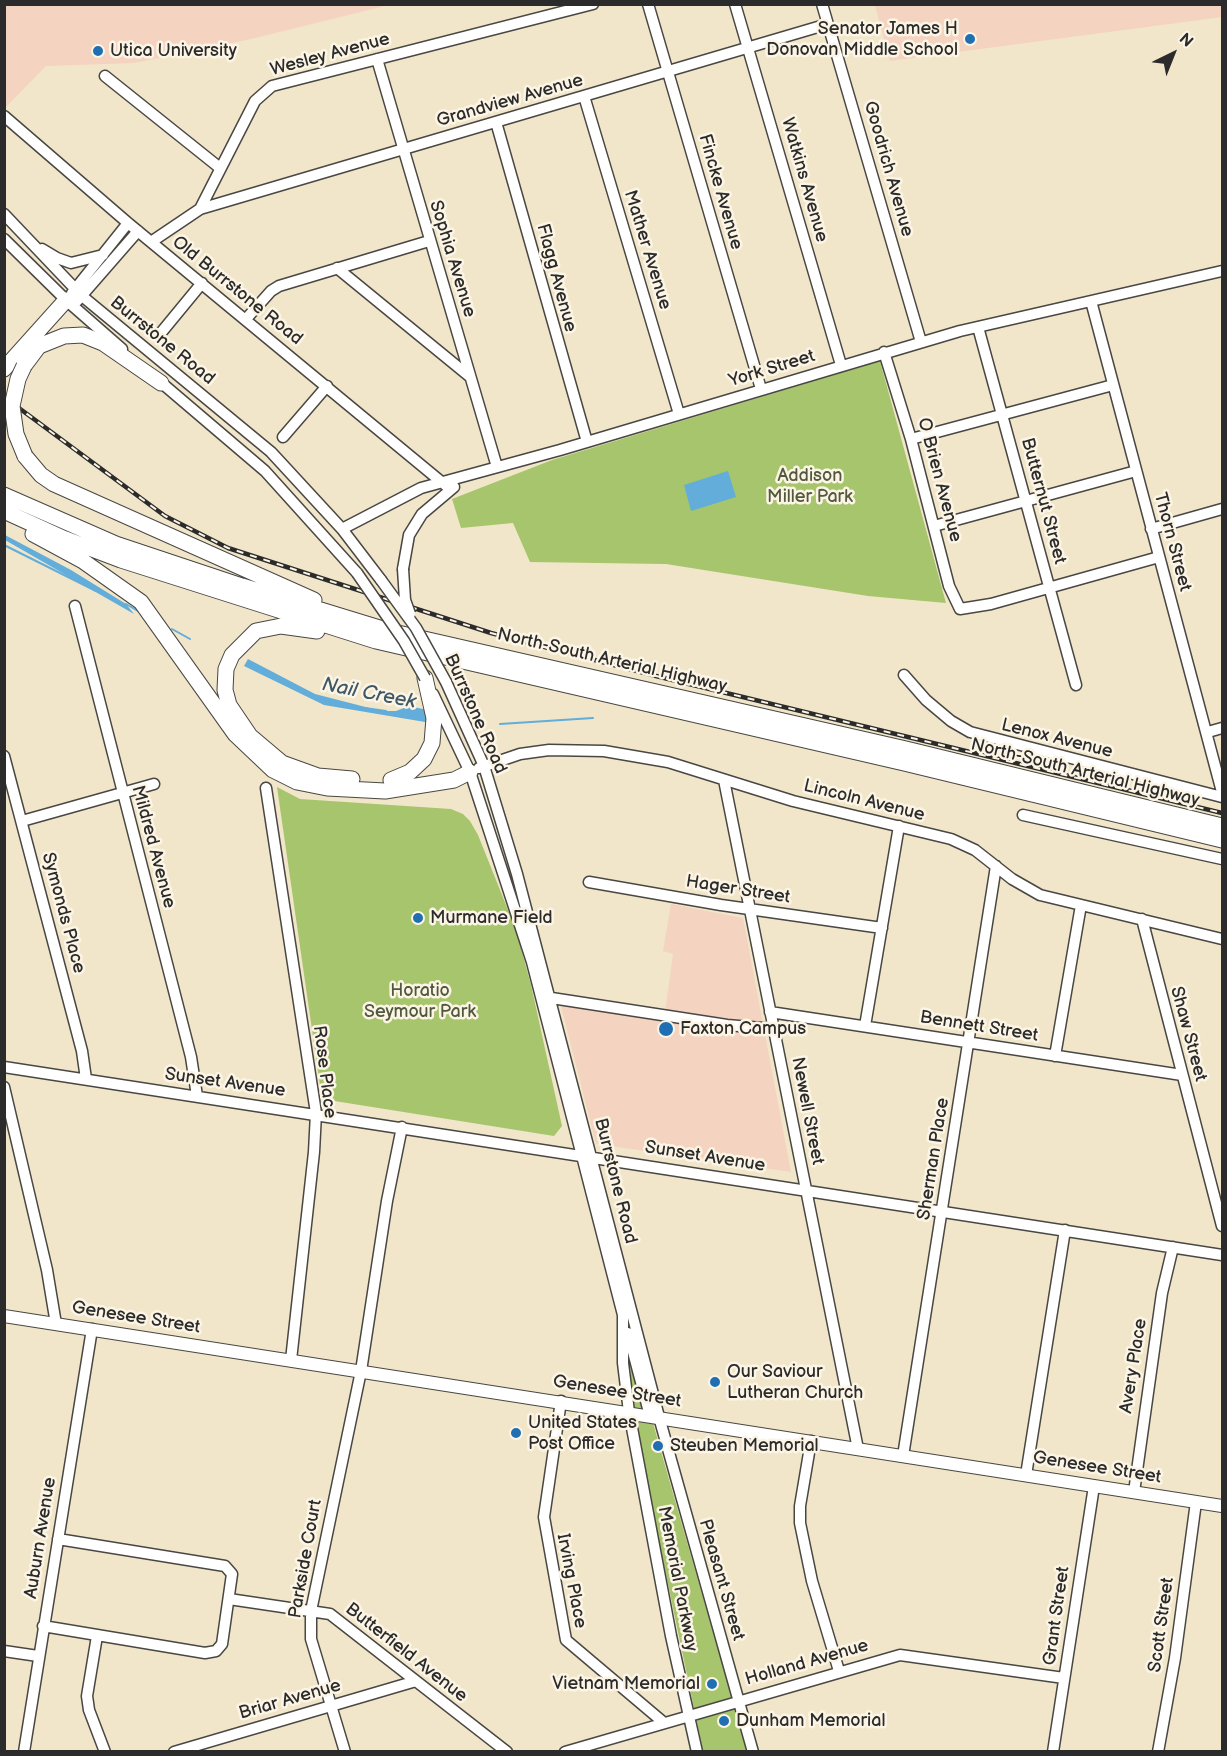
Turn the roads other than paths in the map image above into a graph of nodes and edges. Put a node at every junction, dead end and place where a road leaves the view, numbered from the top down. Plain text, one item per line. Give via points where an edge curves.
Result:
1 (593, 4) edge
2 (648, 4) edge
3 (735, 4) edge
4 (822, 4) edge
5 (828, 24) junction
6 (747, 47) junction
7 (377, 59) junction
8 (668, 70) junction
9 (105, 76) dead end
10 (584, 96) junction
11 (4, 116) edge
12 (496, 122) junction
13 (403, 149) junction
14 (220, 168) junction
15 (201, 208) junction
16 (4, 214) edge
17 (128, 223) junction
18 (138, 231) junction
19 (25, 237) junction
20 (4, 239) edge
21 (429, 240) junction
22 (151, 242) junction
23 (103, 255) junction
24 (337, 268) junction
25 (1222, 271) edge
26 (202, 284) junction
27 (74, 298) junction
28 (1091, 301) junction
29 (246, 319) junction
30 (978, 327) junction
31 (160, 334) dead end
32 (921, 342) junction
33 (39, 346) junction
34 (884, 352) junction
35 (841, 365) junction
36 (14, 366) edge
37 (470, 376) junction
38 (161, 383) junction
39 (1113, 385) junction
40 (327, 386) junction
41 (761, 389) junction
42 (679, 414) junction
43 (1002, 415) junction
44 (283, 437) dead end
45 (911, 439) junction
46 (587, 442) junction
47 (420, 464) junction
48 (497, 467) junction
49 (1136, 471) junction
50 (446, 485) junction
51 (412, 492) junction
52 (4, 495) edge
53 (1027, 501) junction
54 (1222, 509) edge
55 (4, 511) edge
56 (4, 518) edge
57 (934, 526) junction
58 (342, 528) junction
59 (1151, 529) junction
60 (1159, 557) junction
61 (1050, 587) junction
62 (75, 606) dead end
63 (416, 628) junction
64 (389, 631) junction
65 (376, 641) junction
66 (904, 675) dead end
67 (425, 678) junction
68 (1076, 685) dead end
69 (1222, 728) edge
70 (1208, 732) junction
71 (4, 756) edge
72 (484, 765) junction
73 (470, 772) junction
74 (391, 780) junction
75 (724, 780) junction
76 (154, 783) dead end
77 (266, 789) dead end
78 (1222, 792) edge
79 (122, 793) junction
80 (1222, 797) edge
81 (1023, 815) dead end
82 (22, 821) junction
83 (899, 825) junction
84 (1222, 826) edge
85 (1222, 840) edge
86 (1222, 859) edge
87 (996, 866) junction
88 (589, 882) dead end
89 (1081, 905) junction
90 (749, 908) junction
91 (1142, 919) junction
92 (882, 928) junction
93 (1222, 939) edge
94 (546, 997) junction
95 (770, 1012) junction
96 (865, 1026) junction
97 (774, 1029) junction
98 (969, 1042) junction
99 (1055, 1056) junction
100 (4, 1067) edge
101 (1182, 1075) junction
102 (86, 1079) junction
103 (4, 1087) edge
104 (197, 1096) junction
105 (316, 1113) junction
106 (402, 1127) junction
107 (587, 1155) junction
108 (806, 1189) junction
109 (943, 1210) junction
110 (1222, 1226) edge
111 (1065, 1230) junction
112 (1173, 1246) junction
113 (1222, 1255) edge
114 (623, 1315) junction
115 (4, 1316) edge
116 (56, 1324) junction
117 (92, 1329) junction
118 (291, 1360) junction
119 (361, 1371) junction
120 (561, 1401) junction
121 (629, 1413) junction
122 (654, 1417) junction
123 (810, 1441) junction
124 (858, 1449) junction
125 (903, 1456) junction
126 (1026, 1475) junction
127 (1094, 1486) junction
128 (1134, 1492) junction
129 (1196, 1502) junction
130 (1222, 1506) edge
131 (58, 1539) junction
132 (229, 1599) junction
133 (311, 1611) junction
134 (43, 1626) junction
135 (97, 1636) junction
136 (4, 1651) edge
137 (38, 1656) junction
138 (839, 1671) junction
139 (1064, 1678) junction
140 (416, 1681) junction
141 (738, 1700) junction
142 (332, 1706) junction
143 (687, 1714) junction
144 (663, 1722) junction
145 (24, 1752) edge
146 (105, 1752) edge
147 (174, 1752) edge
148 (345, 1752) edge
149 (507, 1752) edge
150 (565, 1752) edge
151 (697, 1752) edge
152 (753, 1752) edge
153 (1053, 1752) edge
154 (1158, 1752) edge

1 - 7 street, Wesley Avenue
2 - 8 street, Fincke Avenue
3 - 6 street, Watkins Avenue
4 - 5 street, Goodrich Avenue
5 - 6 street, Grandview Avenue
5 - 32 street, Goodrich Avenue
6 - 8 street, Grandview Avenue
6 - 35 street, Watkins Avenue
7 - 13 street, Sophia Avenue
7 - 14 street, Wesley Avenue via 266,89 255,101
8 - 10 street, Grandview Avenue
8 - 41 street, Fincke Avenue
9 - 14 street
10 - 12 street, Grandview Avenue
10 - 42 street, Mather Avenue
11 - 17 street, Old Burrstone Road
12 - 13 street, Grandview Avenue
12 - 46 street, Flagg Avenue
13 - 15 street, Grandview Avenue
13 - 21 street, Sophia Avenue
14 - 15 street, Wesley Avenue
15 - 22 street
16 - 19 street, Burrstone Road
17 - 18 street, Old Burrstone Road
17 - 23 street
18 - 22 street, Old Burrstone Road
18 - 27 street
19 - 23 street via 57,258 71,262
19 - 27 street, Burrstone Road
20 - 27 street, Burrstone Road
21 - 24 street
21 - 37 street, Sophia Avenue
22 - 26 street, Old Burrstone Road
23 - 27 street
24 - 29 street via 279,286
24 - 37 street
25 - 28 street, York Street
26 - 29 street, Old Burrstone Road
26 - 31 street
27 - 33 highway
27 - 36 highway
27 - 38 street, Burrstone Road
27 - 58 street, Burrstone Road via 271,452
28 - 30 street, York Street
28 - 39 street, Thorn Street
29 - 40 street, Old Burrstone Road
30 - 32 street, York Street
30 - 43 street, Butternut Street
32 - 34 street, York Street
33 - 36 highway
33 - 38 highway via 64,336 92,338
34 - 35 street, York Street
34 - 45 street, O Brien Avenue
35 - 41 street, York Street
36 - 64 highway, bridge via 18,379 12,406 16,435 25,456 41,475 161,534
37 - 48 street, Sophia Avenue
38 - 67 street, Burrstone Road, bridge via 265,471 357,573
39 - 43 street
39 - 49 street, Thorn Street
40 - 44 street
40 - 47 street, Old Burrstone Road
41 - 42 street, York Street
42 - 46 street, York Street
43 - 45 street
43 - 53 street, Butternut Street
45 - 57 street, O Brien Avenue
46 - 48 street, York Street
47 - 50 street, Old Burrstone Road
47 - 51 street via 420,475
48 - 50 street, York Street
49 - 53 street
49 - 59 street, Thorn Street
50 - 51 street
50 - 63 street, bridge via 409,535 403,569 405,600
51 - 58 street
52 - 64 highway, North-South Arterial Highway via 116,544
53 - 57 street
53 - 61 street, Butternut Street
54 - 59 street
55 - 65 highway, North-South Arterial Highway via 121,560
56 - 73 highway via 83,561 141,602 235,734 273,770 297,782 327,788 385,791 454,780
57 - 61 street, O Brien Avenue via 957,607 966,609
58 - 63 street, Burrstone Road, bridge
59 - 60 street, Thorn Street
60 - 61 street
60 - 70 street, Thorn Street
61 - 68 street, Butternut Street
62 - 79 street, Mildred Avenue
63 - 72 street, Burrstone Road, bridge
64 - 84 highway, North-South Arterial Highway
65 - 74 highway via 269,627 256,631 238,647 226,669 224,683 240,724 282,763 318,776
65 - 85 highway, North-South Arterial Highway
66 - 80 street, Lenox Avenue via 926,700 970,732
67 - 73 street, Burrstone Road
67 - 74 highway via 435,718 432,743 424,759 410,772
69 - 70 street
70 - 78 street, Thorn Street
71 - 82 street, Symonds Place
72 - 73 street, Lincoln Avenue
72 - 75 street, Lincoln Avenue via 549,750 604,751 668,762
72 - 94 street, Burrstone Road via 517,874
73 - 74 highway via 451,770
73 - 94 street, Burrstone Road
75 - 83 street, Lincoln Avenue via 793,801
75 - 90 street, Newell Street
76 - 79 street
77 - 105 street, Rose Place
79 - 82 street
79 - 104 street, Mildred Avenue via 191,1057
81 - 86 street
82 - 102 street, Symonds Place
83 - 87 street, Lincoln Avenue via 951,839
83 - 92 street
87 - 89 street, Lincoln Avenue via 1028,890
87 - 98 street, Sherman Place
88 - 90 street, Hager Street
89 - 91 street, Lincoln Avenue
89 - 99 street
90 - 92 street, Hager Street
90 - 95 street, Newell Street
91 - 93 street, Lincoln Avenue
91 - 101 street, Shaw Street
92 - 96 street
94 - 97 street
94 - 107 street, Burrstone Road
95 - 96 street, Bennett Street
95 - 97 street, Newell Street
96 - 98 street, Bennett Street
97 - 108 street, Newell Street
98 - 99 street, Bennett Street
98 - 109 street, Sherman Place
99 - 101 street, Bennett Street
100 - 102 street, Sunset Avenue
101 - 110 street, Shaw Street
102 - 104 street, Sunset Avenue
103 - 116 street
104 - 105 street, Sunset Avenue
105 - 106 street, Sunset Avenue
105 - 118 street, Rose Place
106 - 107 street, Sunset Avenue
106 - 119 street, Parkside Court
107 - 108 street, Sunset Avenue
107 - 114 street, Burrstone Road
107 - 122 street, Burrstone Road
108 - 109 street, Sunset Avenue
108 - 124 street, Newell Street
109 - 111 street, Sunset Avenue
109 - 125 street, Sherman Place
111 - 112 street, Sunset Avenue
111 - 126 street
112 - 113 street, Sunset Avenue
112 - 128 street, Avery Place via 1162,1293
114 - 121 street, Burrstone Road
114 - 122 street
115 - 116 main road, Genesee Street
116 - 117 main road, Genesee Street
117 - 118 main road, Genesee Street
117 - 131 street, Auburn Avenue
118 - 119 main road, Genesee Street
119 - 120 main road, Genesee Street
119 - 133 street, Parkside Court
120 - 121 main road, Genesee Street
120 - 144 street, Irving Place via 544,1517 566,1640
121 - 122 main road, Genesee Street
121 - 143 street, Memorial Parkway
122 - 123 main road, Genesee Street
122 - 141 street, Pleasant Street
123 - 124 main road, Genesee Street
123 - 138 street via 800,1523 812,1581
124 - 125 main road, Genesee Street
125 - 126 main road, Genesee Street
126 - 127 main road, Genesee Street
127 - 128 main road, Genesee Street
127 - 139 street, Grant Street
128 - 129 main road, Genesee Street
129 - 130 main road, Genesee Street
129 - 154 street, Scott Street
131 - 132 street via 219,1563 232,1574
131 - 134 street, Auburn Avenue
132 - 133 street, Butterfield Avenue
132 - 135 street via 222,1644 212,1652
133 - 140 street, Butterfield Avenue via 339,1620
133 - 142 street, Parkside Court via 311,1639
134 - 135 street
134 - 137 street, Auburn Avenue
135 - 146 street via 87,1696
136 - 137 street
137 - 145 street, Auburn Avenue
138 - 139 street, Holland Avenue via 900,1655
138 - 141 street, Holland Avenue
139 - 153 street, Grant Street
140 - 142 street, Briar Avenue
140 - 149 street, Butterfield Avenue
141 - 143 street, Holland Avenue
141 - 152 street, Pleasant Street
142 - 147 street, Briar Avenue
142 - 148 street, Parkside Court
143 - 144 street, Holland Avenue
143 - 151 street, Memorial Parkway
144 - 150 street, Holland Avenue

